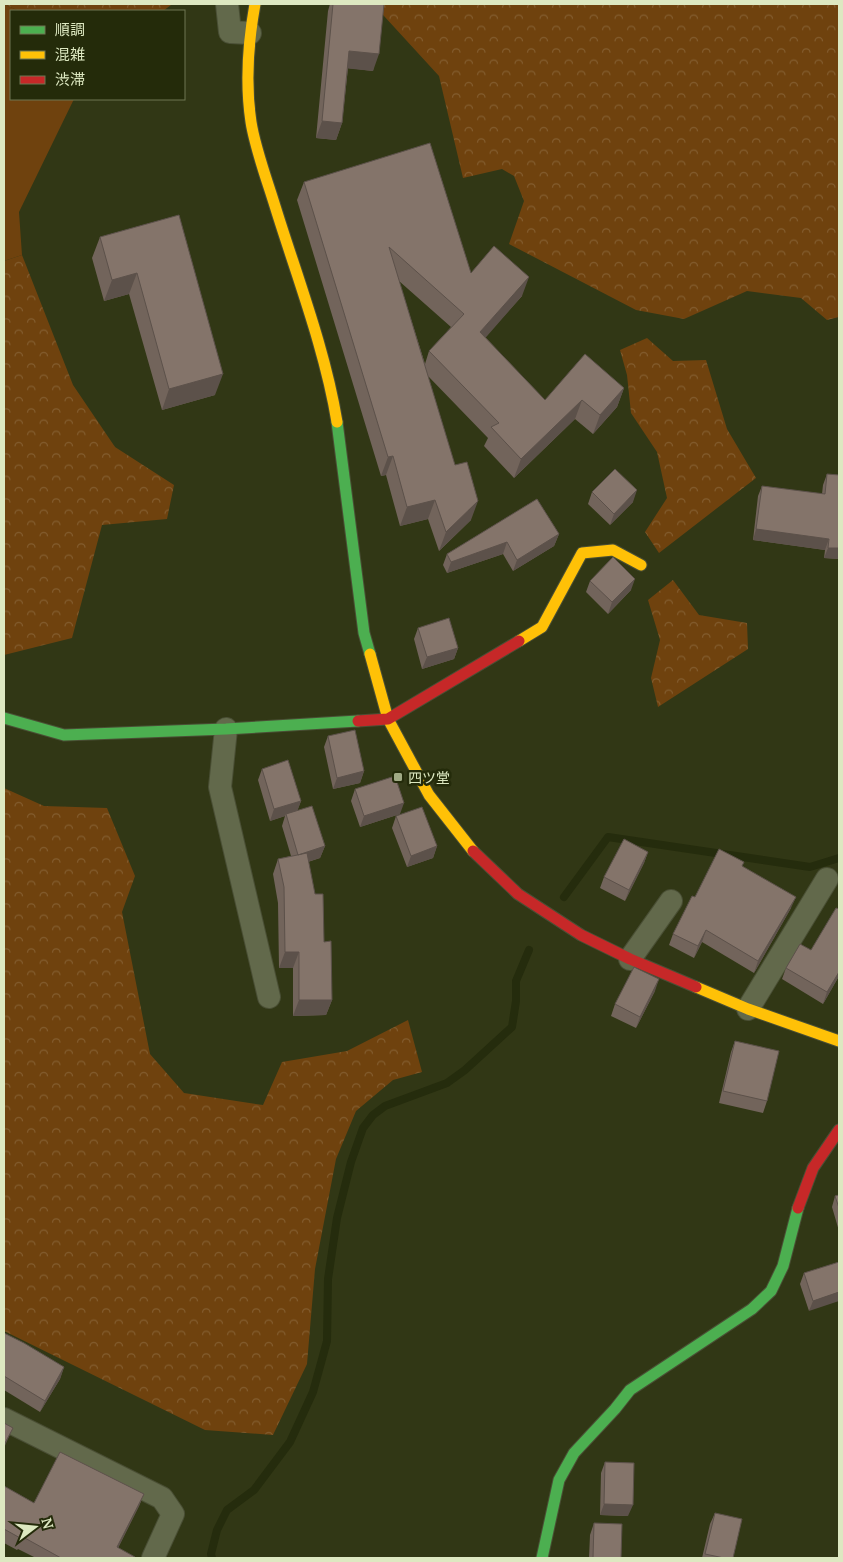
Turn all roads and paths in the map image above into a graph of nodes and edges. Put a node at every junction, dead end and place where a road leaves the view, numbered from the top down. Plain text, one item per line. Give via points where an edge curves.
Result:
1 (227, 4) edge
2 (255, 4) edge
3 (250, 33) junction
4 (641, 565) dead end
5 (4, 718) edge
6 (388, 719) junction
7 (226, 729) junction
8 (828, 879) dead end
9 (671, 901) dead end
10 (630, 959) junction
11 (269, 997) dead end
12 (748, 1009) junction
13 (839, 1041) edge
14 (839, 1130) edge
15 (4, 1419) edge
16 (153, 1558) edge
17 (542, 1558) edge

1 - 3 street via 230,32
2 - 3 street
3 - 6 street via 247,70 251,122 331,386 364,633
4 - 6 street via 613,550 582,553 542,627
5 - 7 street via 64,735
6 - 7 street
6 - 10 street via 429,795 469,848 518,894 581,935
7 - 11 street via 220,787
8 - 12 street
9 - 10 street
10 - 12 street
12 - 13 street
14 - 17 street via 813,1168 801,1197 783,1266 771,1291 752,1309 630,1390 574,1453 559,1480
15 - 16 street via 162,1498 173,1514

